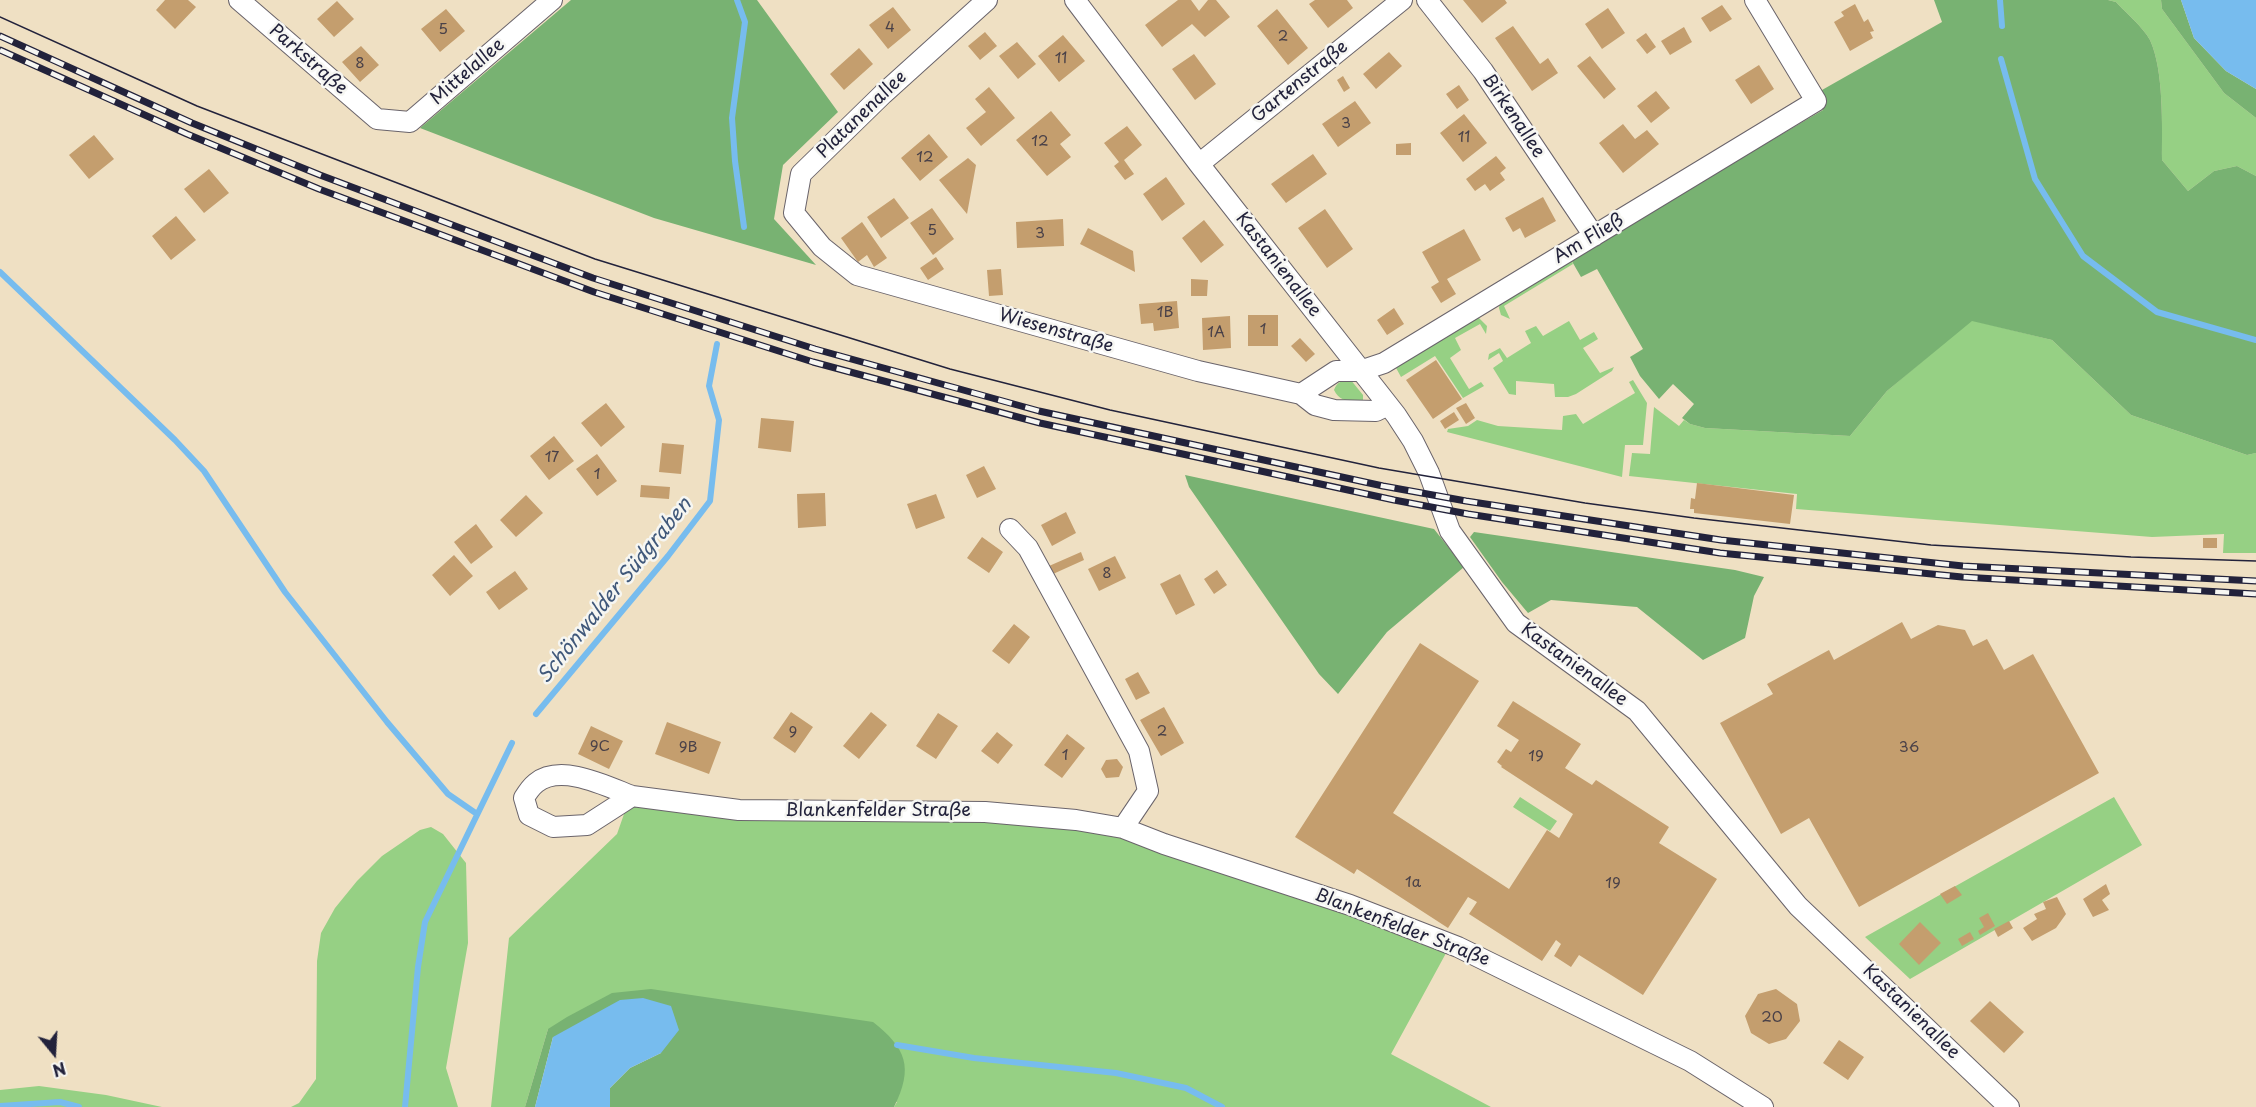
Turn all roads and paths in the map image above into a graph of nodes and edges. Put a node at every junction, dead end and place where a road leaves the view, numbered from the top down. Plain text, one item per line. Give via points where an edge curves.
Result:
1 (239, 0) edge
2 (552, 0) edge
3 (987, 0) edge
4 (1075, 0) edge
5 (1402, 0) edge
6 (1427, 0) edge
7 (1755, 0) edge
8 (377, 119) joint
9 (1199, 164) junction
10 (1594, 236) junction
11 (822, 247) joint
12 (1360, 371) junction
13 (1301, 394) junction
14 (1388, 405) junction
15 (1010, 529) dead end
16 (632, 796) junction
17 (1123, 828) junction
18 (1763, 1107) edge
19 (2009, 1107) edge

1 - 8 street, Parkstraße
2 - 8 street, Mittelallee via 410,122
3 - 11 street, Platanenallee via 801,174 794,213
4 - 9 street, Kastanienallee
5 - 9 street, Gartenstraße
6 - 10 street, Birkenallee via 1483,71
7 - 10 street, Am Fließ via 1816,101
9 - 12 street, Kastanienallee
10 - 12 street, Am Fließ via 1384,363
11 - 13 street, Wiesenstraße via 857,275 1198,371
12 - 13 street via 1336,371
12 - 14 street, Kastanienallee
13 - 14 street, Wiesenstraße via 1315,405 1334,410 1376,411
14 - 19 street, Kastanienallee via 1429,473 1450,531 1516,623 1637,711 1798,906
15 - 17 street via 1028,548 1139,751 1148,791
16 - 16 street, Blankenfelder Straße via 560,774 537,782 524,798 529,814 553,826 587,825
16 - 17 street, Blankenfelder Straße via 739,810 985,812
17 - 18 street, Blankenfelder Straße via 1458,946 1690,1061

